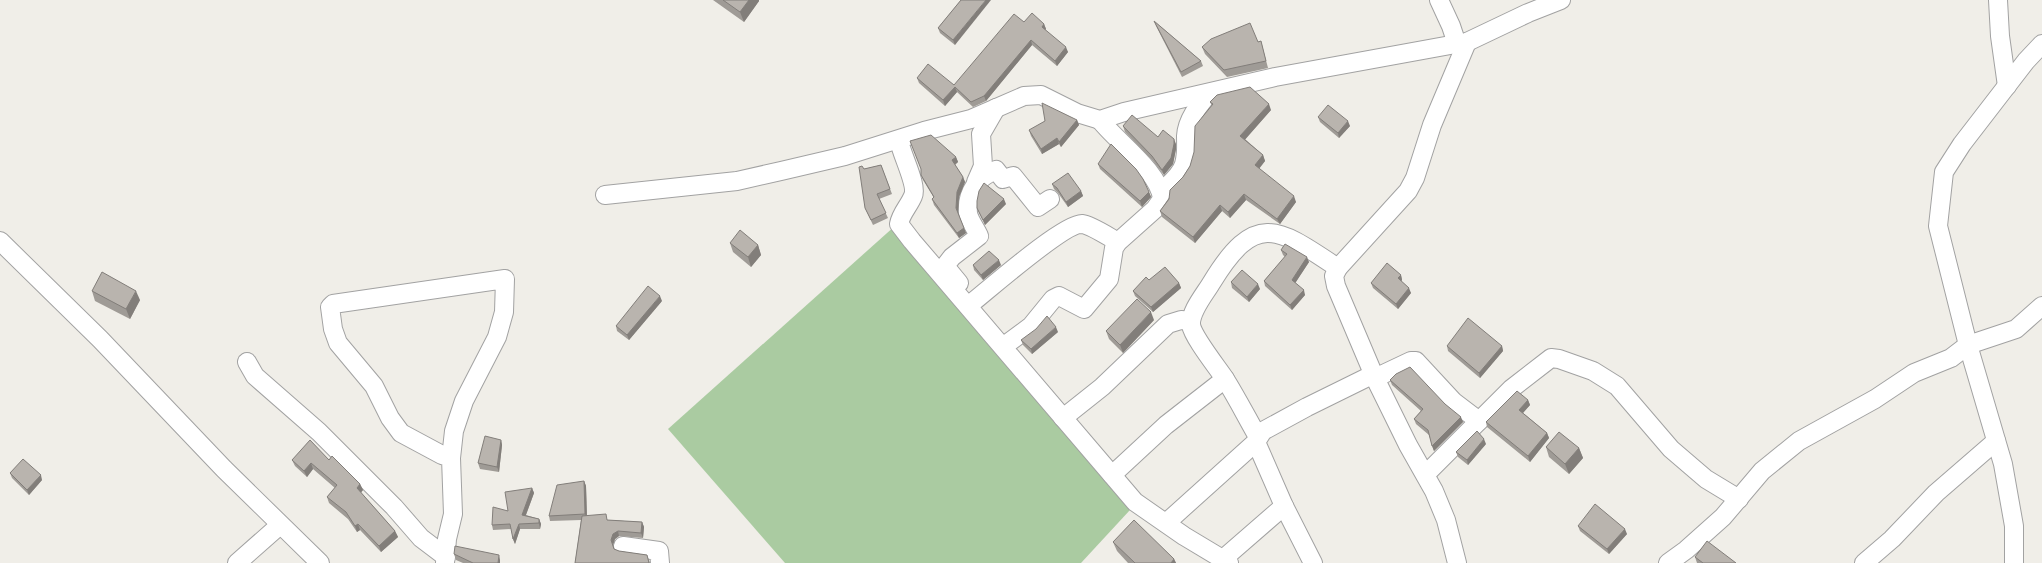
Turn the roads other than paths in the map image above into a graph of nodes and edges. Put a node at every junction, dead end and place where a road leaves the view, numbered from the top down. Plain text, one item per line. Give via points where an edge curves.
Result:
1 (1439, 0) edge
2 (1561, 0) edge
3 (1998, 0) edge
4 (1527, 7) edge
5 (1462, 43) junction
6 (2042, 44) edge
7 (2007, 86) junction
8 (1209, 93) junction
9 (996, 108) junction
10 (1100, 120) junction
11 (899, 140) junction
12 (976, 182) junction
13 (1161, 192) junction
14 (605, 195) dead end
15 (1050, 199) dead end
16 (0, 241) edge
17 (1118, 242) junction
18 (1338, 268) junction
19 (968, 306) junction
20 (2042, 306) edge
21 (1192, 320) junction
22 (1968, 345) junction
23 (1004, 346) junction
24 (247, 362) dead end
25 (1374, 376) junction
26 (1225, 379) junction
27 (1063, 418) junction
28 (1479, 421) junction
29 (1257, 439) junction
30 (1996, 440) junction
31 (451, 458) junction
32 (1426, 474) junction
33 (1112, 475) junction
34 (1739, 499) junction
35 (1284, 506) junction
36 (1166, 523) junction
37 (280, 525) junction
38 (623, 546) dead end
39 (445, 560) edge
40 (1226, 561) edge
41 (237, 563) edge
42 (320, 563) edge
43 (660, 563) edge
44 (1313, 563) edge
45 (1457, 563) edge
46 (1668, 563) edge
47 (1864, 563) edge
48 (2014, 563) edge

1 - 5 street
2 - 4 street
3 - 7 street
4 - 5 street
5 - 8 street
5 - 18 street via 1415,178 1408,191
6 - 7 street
7 - 22 street via 1952,157 1944,172 1938,226
8 - 10 street
8 - 13 street via 1193,113 1186,135 1184,165
9 - 10 street via 1024,96 1041,95 1078,113
9 - 11 street via 971,119
9 - 12 street via 981,134 983,166
10 - 13 street via 1112,136 1138,158
11 - 14 street via 845,156 737,181
11 - 19 street via 901,153 914,186 914,195 899,224
12 - 15 street via 996,170 1003,179 1013,176 1038,207
12 - 19 street via 971,193 968,214 979,236 952,257 945,266 968,295
13 - 17 street via 1162,199 1155,209
16 - 37 street via 100,339
17 - 19 street via 1083,224 1072,226 1052,237
17 - 23 street via 1114,248 1108,279 1084,309 1059,296 1052,299 1031,326
18 - 21 street via 1291,237 1277,233 1259,234 1245,241 1227,258 1197,307
18 - 25 street via 1334,276 1336,286
19 - 23 street
20 - 22 street via 2016,329
21 - 26 street via 1193,331
21 - 27 street via 1168,324 1102,387
22 - 30 street
22 - 34 street via 1951,358 1914,373 1875,399 1799,441 1762,471
23 - 27 street
24 - 39 street via 255,376 319,432
25 - 28 street via 1416,361 1454,402
25 - 29 street via 1307,407 1263,431
25 - 32 street via 1408,445
26 - 29 street
26 - 33 street via 1166,426
27 - 33 street
28 - 32 street
28 - 34 street via 1511,389 1552,358 1559,359 1592,372 1617,386 1671,449 1706,479
29 - 35 street
29 - 36 street
30 - 47 street via 1936,493 1892,539
30 - 48 street via 2014,526
31 - 31 street via 442,456 397,428 374,386 338,343 330,307 333,304 505,279 504,312 497,337 464,401 454,431
31 - 39 street via 453,514
32 - 45 street via 1446,520
33 - 36 street via 1135,502
34 - 46 street via 1718,522
35 - 40 street
35 - 44 street
36 - 40 street
37 - 41 street
37 - 42 street
38 - 43 street via 659,551

